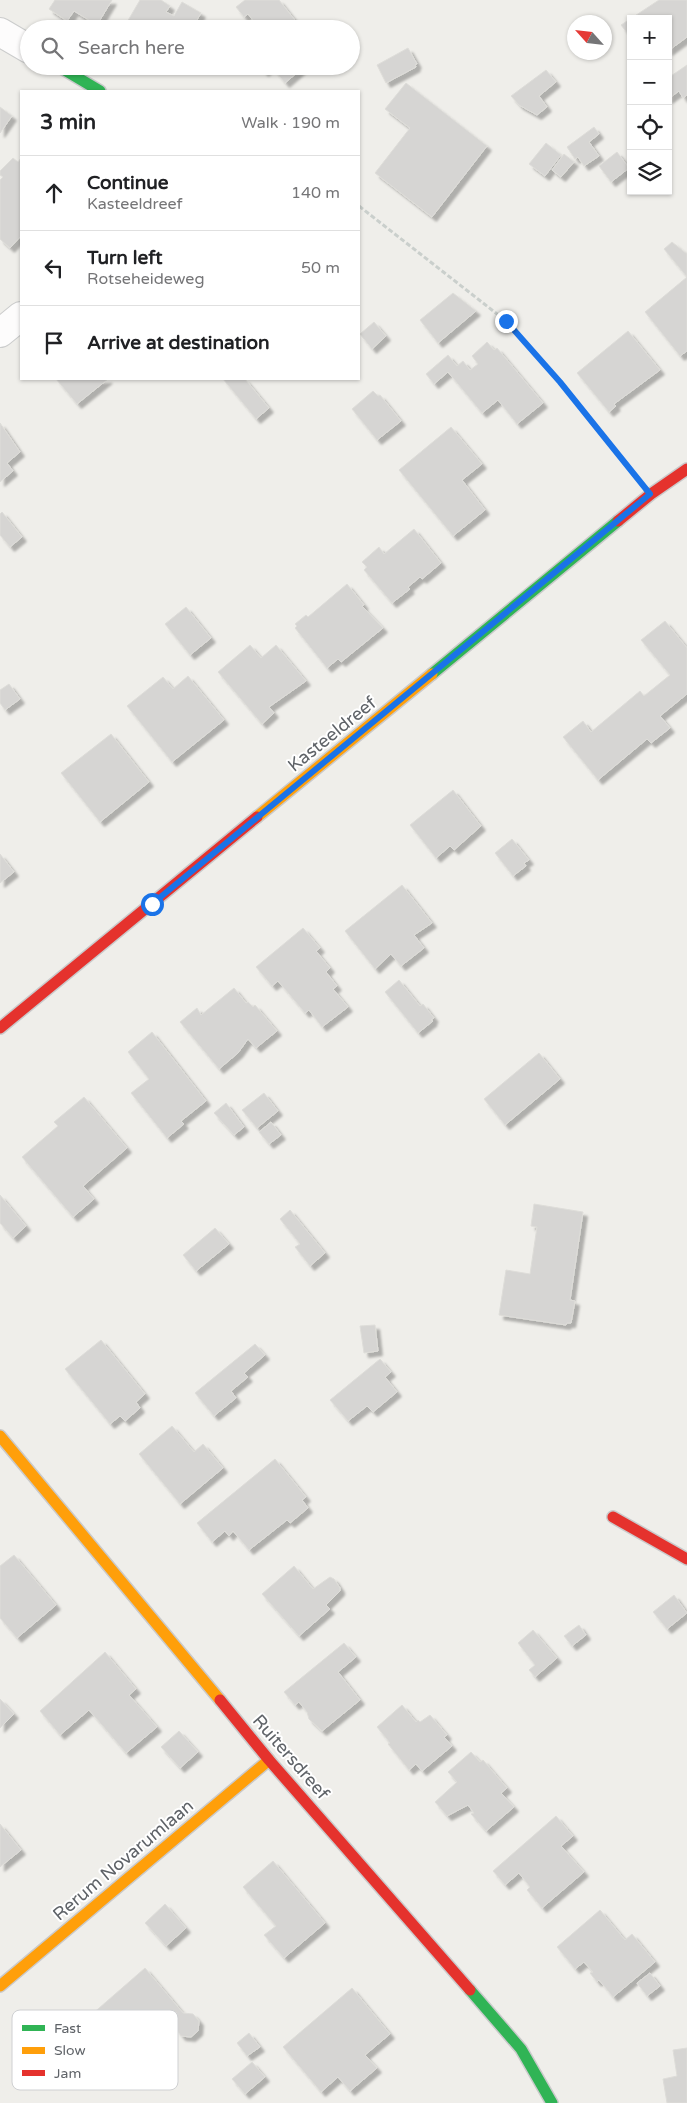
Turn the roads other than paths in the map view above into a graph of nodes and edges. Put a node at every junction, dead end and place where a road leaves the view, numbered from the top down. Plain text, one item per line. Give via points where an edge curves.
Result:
1 (0, 32) edge
2 (20, 44) edge
3 (73, 75) edge
4 (98, 90) edge
5 (20, 317) edge
6 (0, 333) edge
7 (687, 469) edge
8 (0, 1028) edge
9 (0, 1436) edge
10 (613, 1517) dead end
11 (687, 1559) edge
12 (269, 1760) junction
13 (0, 1986) edge
14 (552, 2103) edge

1 - 2 street
3 - 4 street
5 - 6 street
7 - 8 street, Kasteeldreef via 650,494
9 - 12 street, Ruitersdreef
10 - 11 street
12 - 13 street, Rerum Novarumlaan
12 - 14 street, Ruitersdreef via 521,2049

